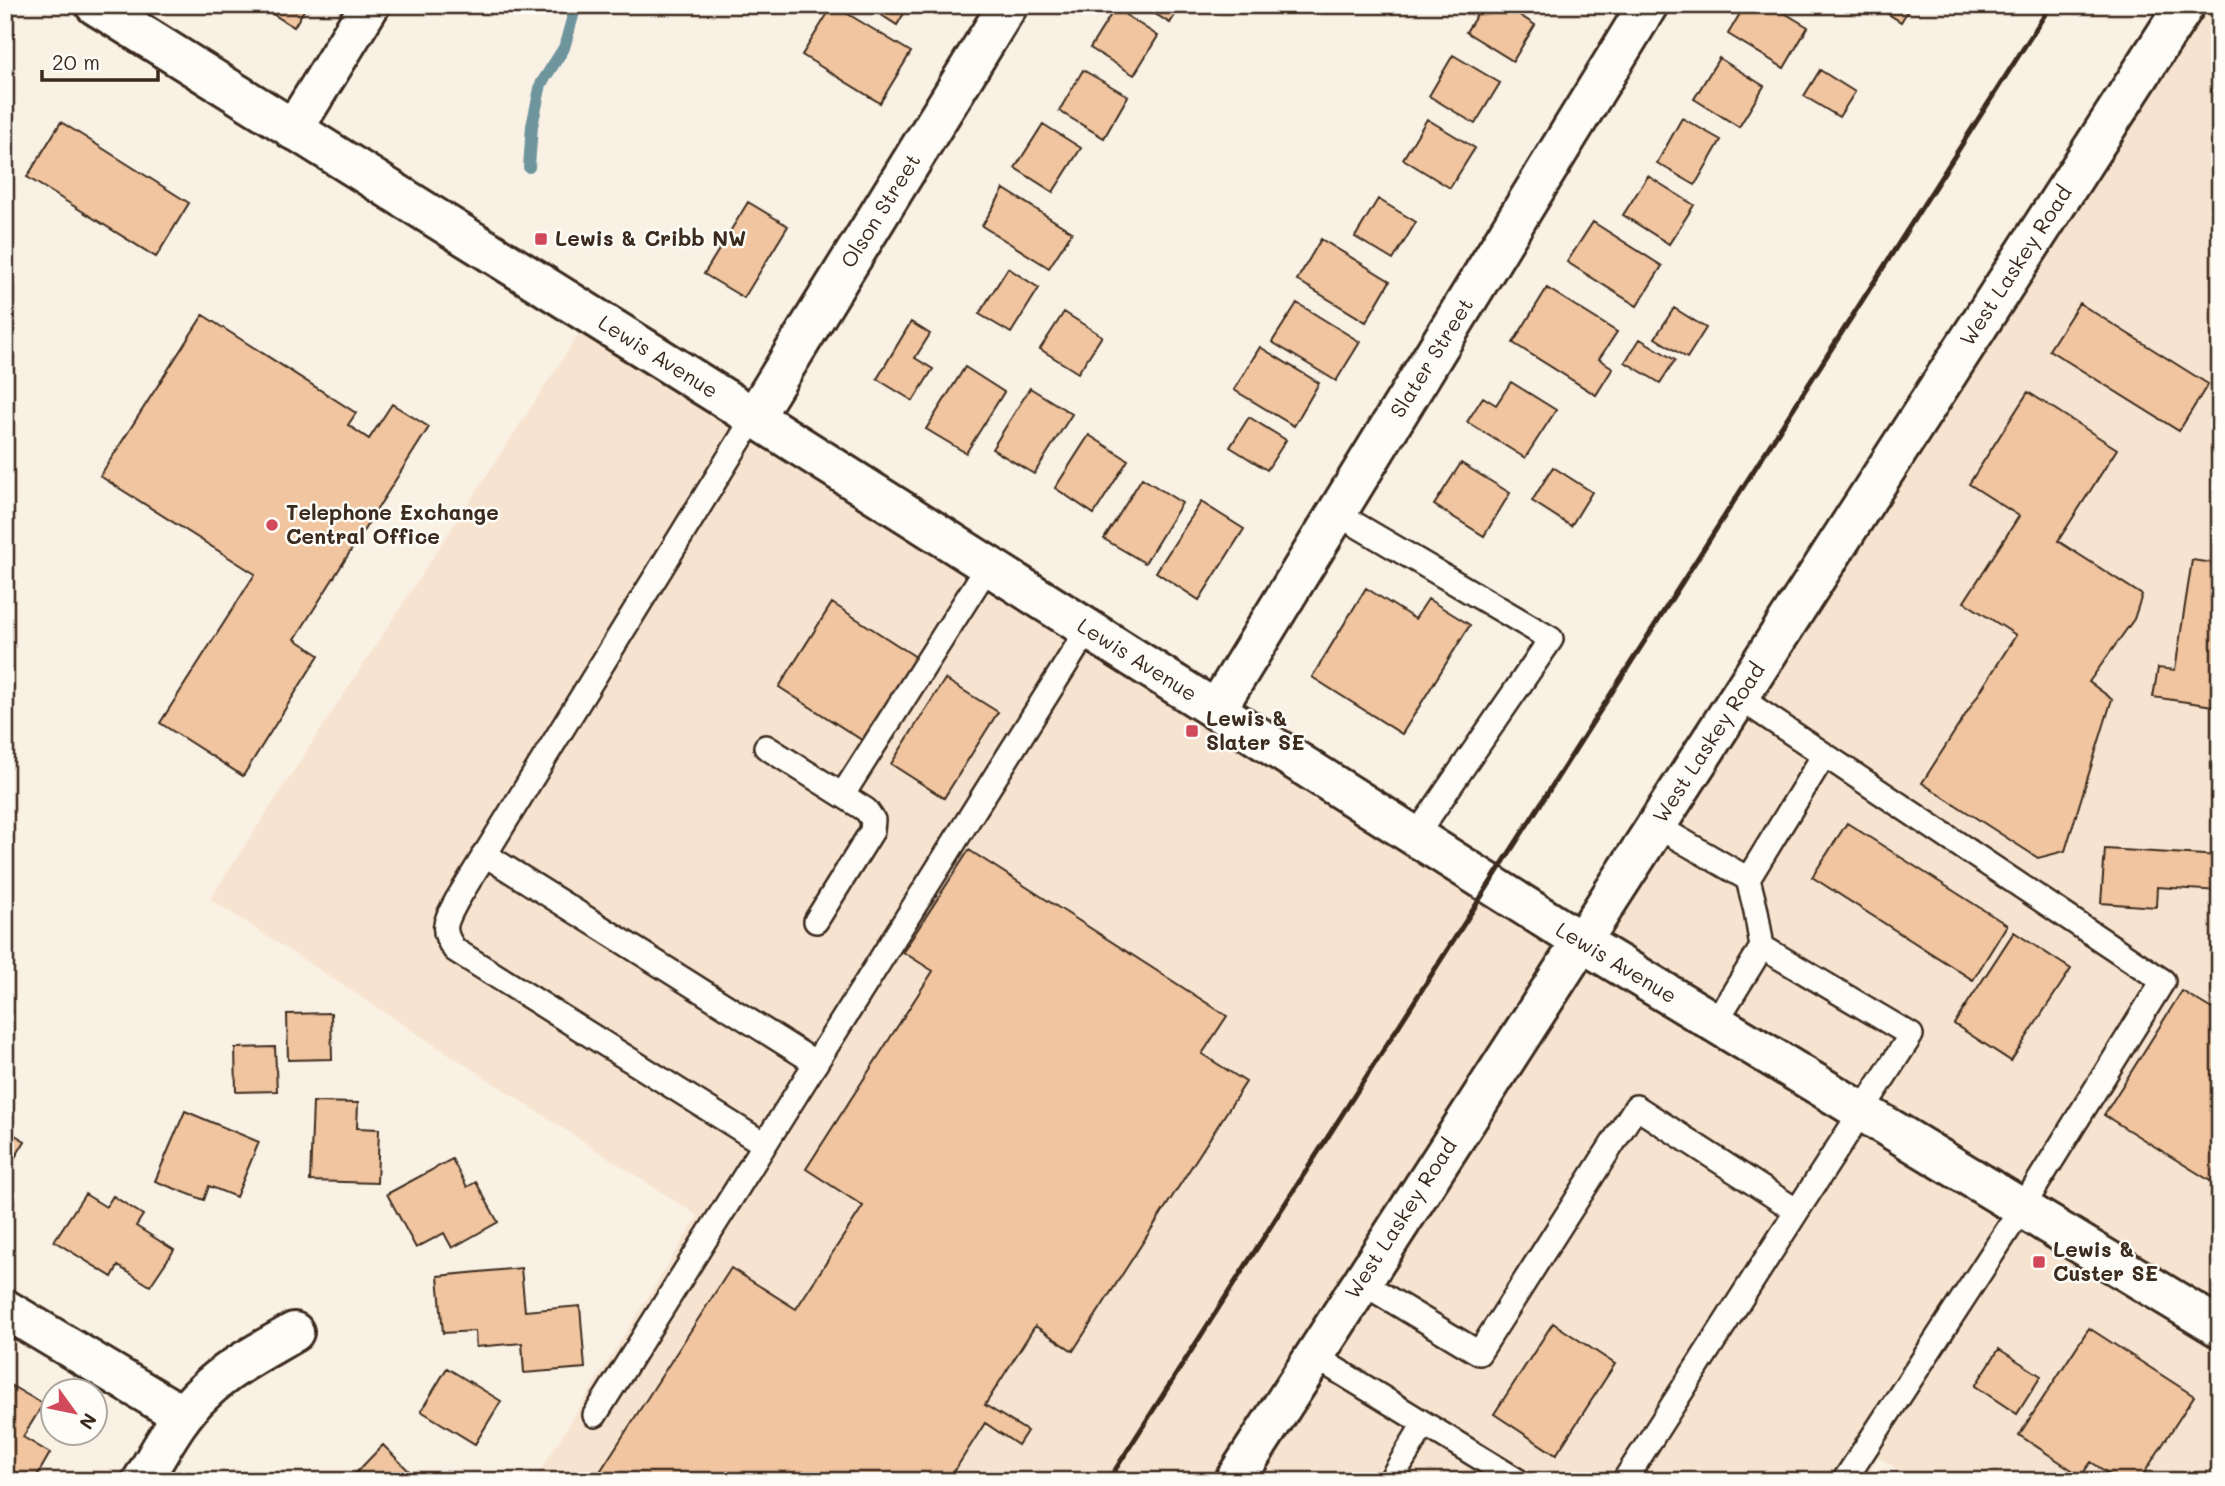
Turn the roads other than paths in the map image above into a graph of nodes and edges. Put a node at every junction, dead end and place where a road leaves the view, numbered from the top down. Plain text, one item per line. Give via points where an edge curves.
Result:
1 (95, 5) edge
2 (370, 5) edge
3 (1008, 5) edge
4 (1648, 5) edge
5 (2185, 5) edge
6 (293, 130) junction
7 (754, 417) junction
8 (1336, 513) junction
9 (988, 566) junction
10 (1088, 629) junction
11 (1738, 698) junction
12 (1216, 710) junction
13 (766, 747) dead end
14 (1824, 755) junction
15 (843, 794) junction
16 (1656, 825) junction
17 (1416, 837) junction
18 (484, 854) junction
19 (1748, 879) junction
20 (816, 921) dead end
21 (1580, 942) junction
22 (1762, 947) junction
23 (1715, 1023) junction
24 (816, 1063) junction
25 (1862, 1112) junction
26 (765, 1144) junction
27 (2022, 1208) junction
28 (1797, 1211) junction
29 (1361, 1282) junction
30 (5, 1309) edge
31 (2220, 1328) edge
32 (294, 1332) dead end
33 (1314, 1356) junction
34 (182, 1415) junction
35 (595, 1415) dead end
36 (1424, 1424) junction
37 (142, 1481) edge
38 (1234, 1481) edge
39 (1390, 1481) edge
40 (1518, 1481) edge
41 (1624, 1481) edge
42 (1844, 1481) edge

1 - 6 main road, Lewis Avenue
2 - 6 main road
3 - 7 main road, Olson Street
4 - 8 main road, Slater Street
5 - 11 main road, West Laskey Road
6 - 7 main road, Lewis Avenue
7 - 9 main road, Lewis Avenue
7 - 18 lane
8 - 12 main road, Slater Street
8 - 17 lane via 1551,639
9 - 10 main road, Lewis Avenue
9 - 15 lane
10 - 12 main road, Lewis Avenue
10 - 24 lane
11 - 14 lane
11 - 16 main road, West Laskey Road
12 - 17 main road, Lewis Avenue
13 - 15 lane
14 - 19 lane
14 - 27 lane via 2163,981
15 - 20 lane via 866,810 873,820 872,831
16 - 19 lane
16 - 21 main road, West Laskey Road
17 - 21 main road, Lewis Avenue
18 - 24 lane
18 - 26 lane via 445,923 446,938 455,950
19 - 22 lane
21 - 23 main road, Lewis Avenue
21 - 29 main road, West Laskey Road
22 - 23 lane
22 - 25 lane via 1911,1035
23 - 25 main road, Lewis Avenue
24 - 26 lane
25 - 27 main road, Lewis Avenue
25 - 28 lane
26 - 35 lane
27 - 31 main road, Lewis Avenue
27 - 42 lane
28 - 29 lane via 1636,1107 1479,1353
28 - 41 lane
29 - 33 main road, West Laskey Road
30 - 34 main road
32 - 34 main road via 204,1391
33 - 36 lane
33 - 38 main road, West Laskey Road
34 - 37 main road
36 - 39 lane
36 - 40 lane

